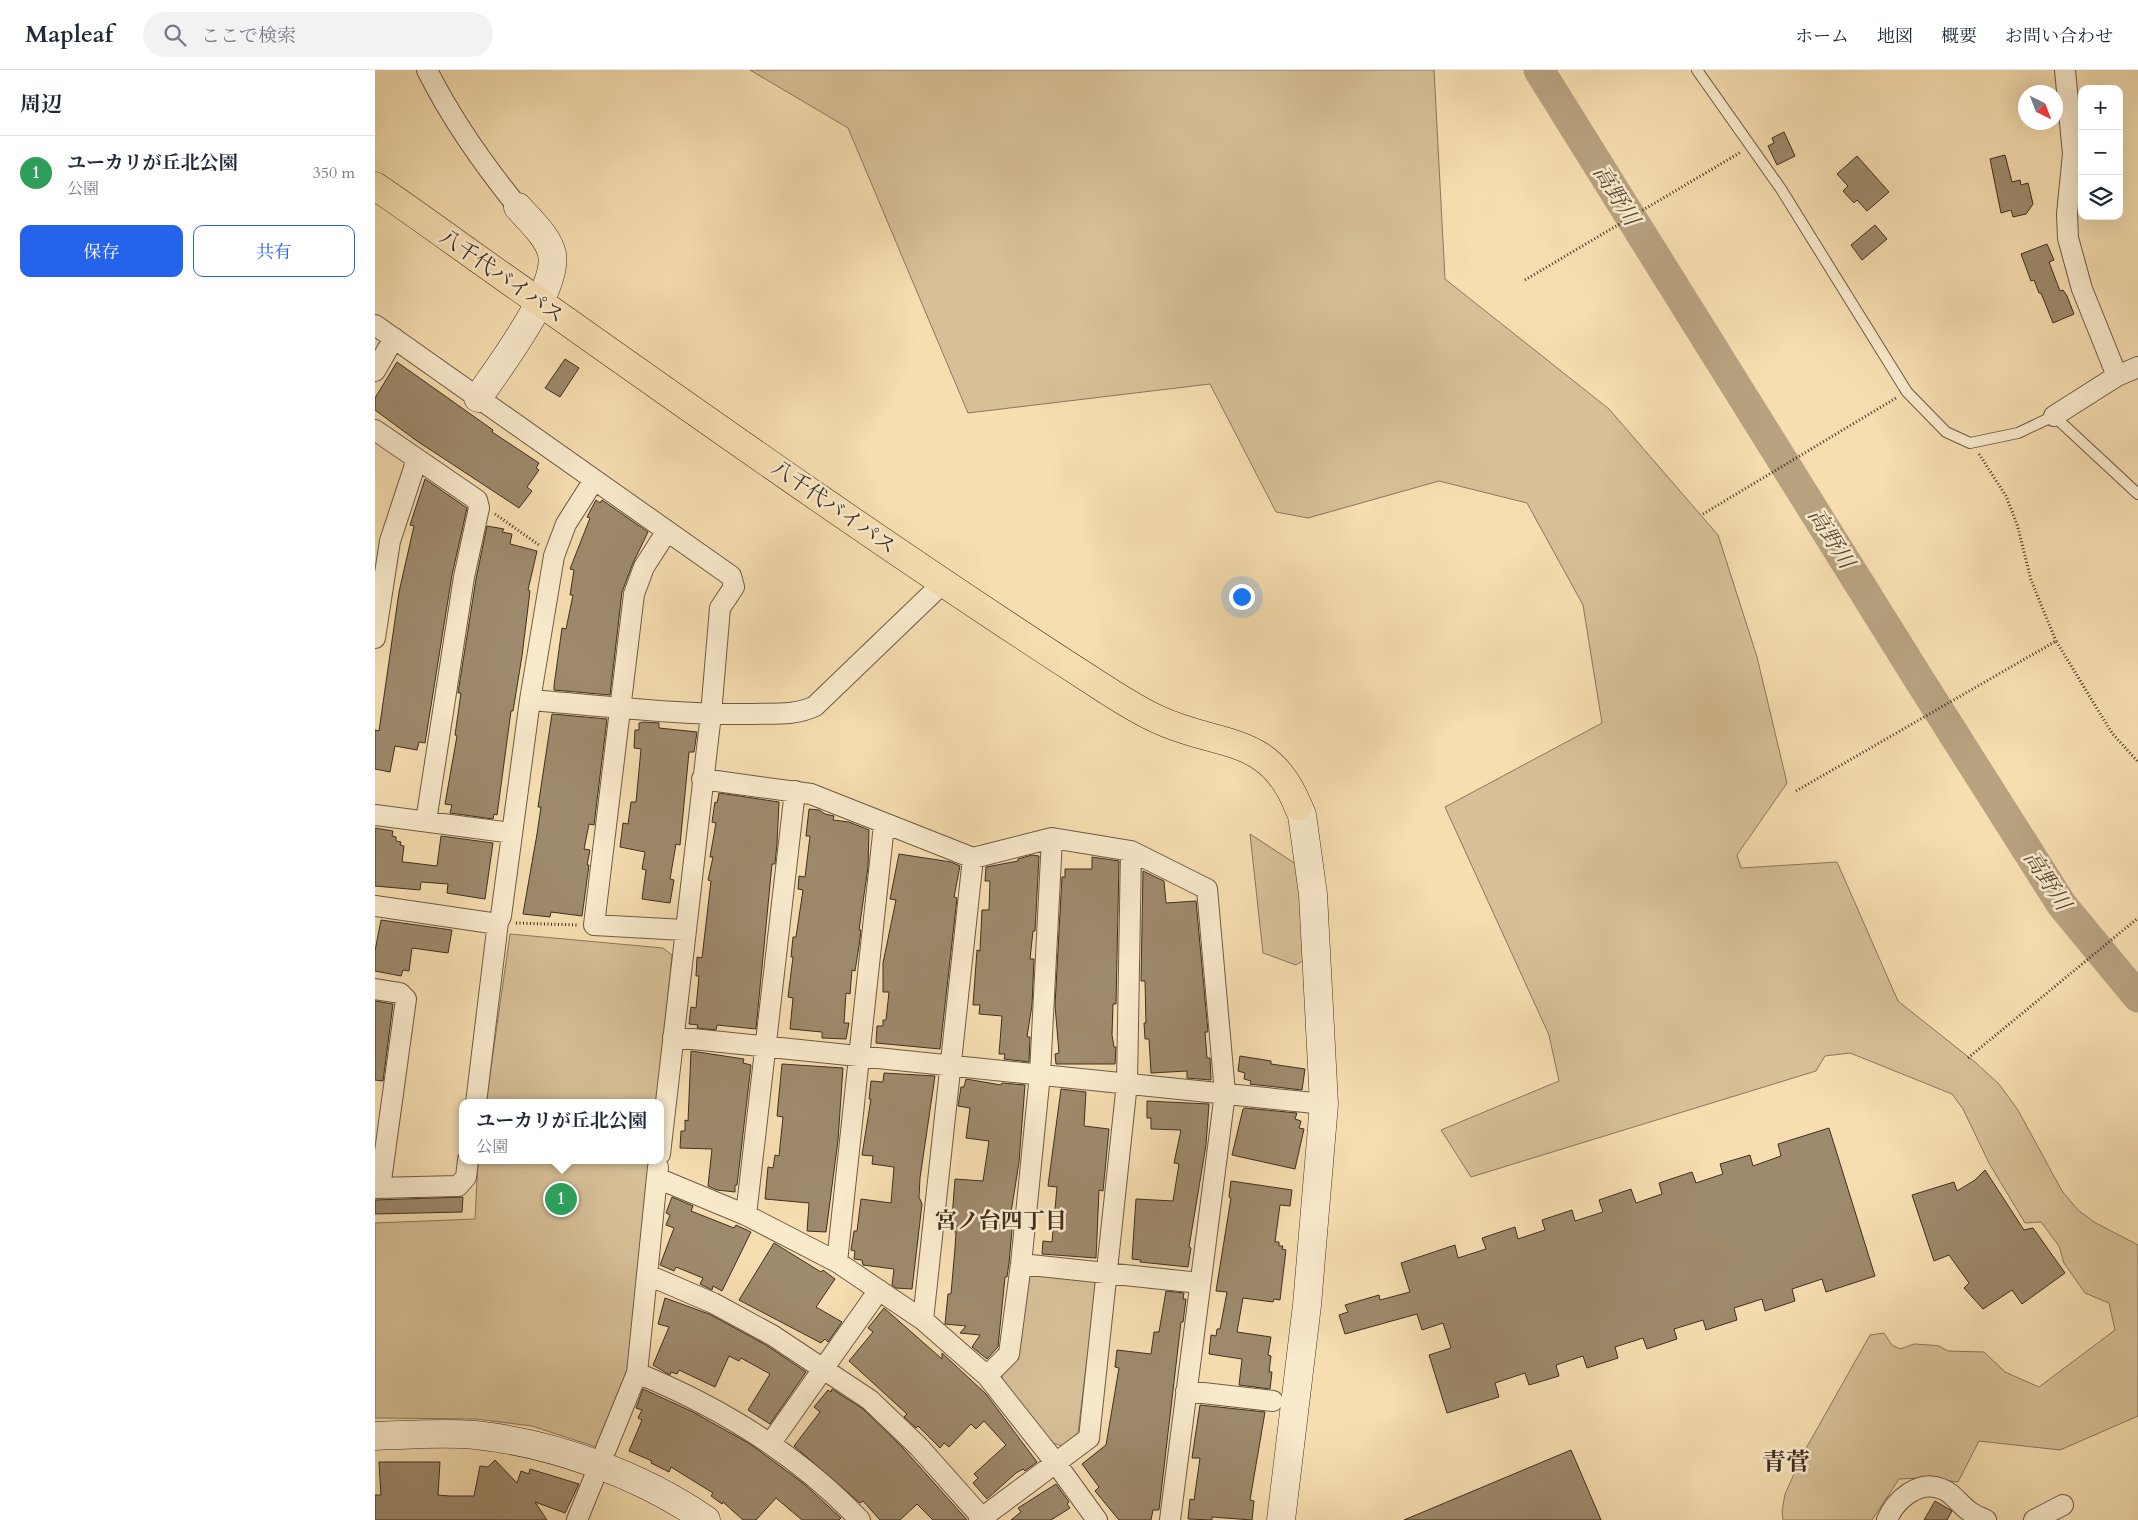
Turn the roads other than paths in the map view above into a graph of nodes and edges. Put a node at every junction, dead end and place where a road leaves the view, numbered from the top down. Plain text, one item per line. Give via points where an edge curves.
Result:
1 (427, 70) edge
2 (1697, 70) edge
3 (2065, 70) edge
4 (375, 186) edge
5 (519, 207) joint
6 (539, 302) junction
7 (375, 325) edge
8 (394, 338) junction
9 (2138, 367) edge
10 (375, 371) edge
11 (2117, 376) junction
12 (478, 398) junction
13 (2054, 416) junction
14 (375, 430) edge
15 (417, 460) junction
16 (594, 480) junction
17 (2138, 494) edge
18 (667, 531) junction
19 (943, 583) junction
20 (375, 638) edge
21 (530, 700) junction
22 (622, 707) junction
23 (711, 714) junction
24 (702, 779) junction
25 (795, 791) junction
26 (1298, 806) joint
27 (375, 815) edge
28 (426, 821) junction
29 (884, 825) junction
30 (512, 832) junction
31 (1052, 838) junction
32 (1131, 851) junction
33 (973, 858) junction
34 (375, 906) edge
35 (498, 922) junction
36 (685, 930) junction
37 (375, 989) edge
38 (673, 1036) junction
39 (766, 1046) junction
40 (859, 1056) junction
41 (951, 1065) junction
42 (1040, 1074) junction
43 (1127, 1084) junction
44 (1225, 1094) junction
45 (476, 1099) edge
46 (1324, 1104) junction
47 (664, 1118) edge
48 (468, 1164) edge
49 (658, 1169) edge
50 (378, 1188) edge
51 (746, 1215) junction
52 (837, 1262) junction
53 (1021, 1264) junction
54 (1105, 1273) junction
55 (648, 1275) junction
56 (1200, 1283) junction
57 (879, 1290) junction
58 (923, 1320) junction
59 (824, 1368) junction
60 (637, 1373) junction
61 (987, 1376) junction
62 (1187, 1391) junction
63 (1273, 1401) dead end
64 (375, 1436) edge
65 (770, 1444) junction
66 (1055, 1462) junction
67 (600, 1466) junction
68 (2063, 1506) dead end
69 (982, 1519) edge
70 (577, 1520) edge
71 (706, 1520) edge
72 (860, 1520) edge
73 (1097, 1520) edge
74 (1170, 1520) edge
75 (1281, 1520) edge
76 (1887, 1520) edge
77 (1986, 1520) edge
78 (2034, 1520) edge

1 - 5 street via 445,106 488,170
2 - 13 lane via 1781,188 1907,392 1946,432 1970,443 2017,433
3 - 11 street via 2073,154 2068,238 2082,289
4 - 6 highway, 八千代バイパス
5 - 6 street via 552,253 550,275
6 - 12 street
6 - 19 highway, 八千代バイパス
7 - 8 street
8 - 10 street
8 - 12 street
9 - 11 street
11 - 13 street
12 - 16 street
13 - 17 lane
14 - 15 street
15 - 20 street via 390,542
15 - 28 street via 477,500 479,508 464,577
16 - 18 street
16 - 21 street via 566,524 553,556
18 - 22 street via 644,567 634,594
18 - 23 street via 731,576 734,587 720,608
19 - 23 street via 815,706 792,713
19 - 26 highway, 八千代バイパス via 1157,719 1258,753 1274,765 1289,783
21 - 22 street
21 - 30 street
22 - 23 street
22 - 36 street via 594,925
23 - 24 street
24 - 25 street
24 - 36 street
25 - 29 street via 811,794
25 - 39 street
26 - 46 street via 1313,894
27 - 28 street
28 - 30 street
29 - 33 street
29 - 40 street
30 - 35 street
31 - 32 street
31 - 33 street
31 - 42 street
32 - 43 street
32 - 44 street via 1207,889
33 - 41 street
34 - 35 street
35 - 45 street
36 - 38 street
37 - 50 street via 400,993 406,999
38 - 39 street
38 - 47 street
39 - 40 street
39 - 51 street
40 - 41 street
40 - 52 street
41 - 42 street
41 - 58 street
42 - 43 street
42 - 53 street
43 - 44 street
43 - 54 street
44 - 46 street
44 - 56 street
46 - 75 street via 1302,1354
48 - 50 street via 466,1177 458,1186
49 - 51 street
49 - 55 street
51 - 52 street
52 - 57 street
53 - 54 street
53 - 61 street via 1009,1354
54 - 56 street
54 - 66 street via 1089,1438
55 - 59 street via 713,1303
55 - 60 street
56 - 62 street
57 - 58 street
57 - 59 street
58 - 61 street
59 - 65 street
59 - 69 street via 870,1400 919,1447
60 - 65 street via 721,1411
60 - 67 street
61 - 66 street
62 - 63 street
62 - 74 street
64 - 67 street via 473,1435 526,1443
65 - 72 street via 810,1473
66 - 69 street
66 - 73 street
67 - 70 street
67 - 71 street via 667,1496
68 - 78 street
76 - 77 street via 1908,1493 1928,1486 1943,1489 1971,1513

